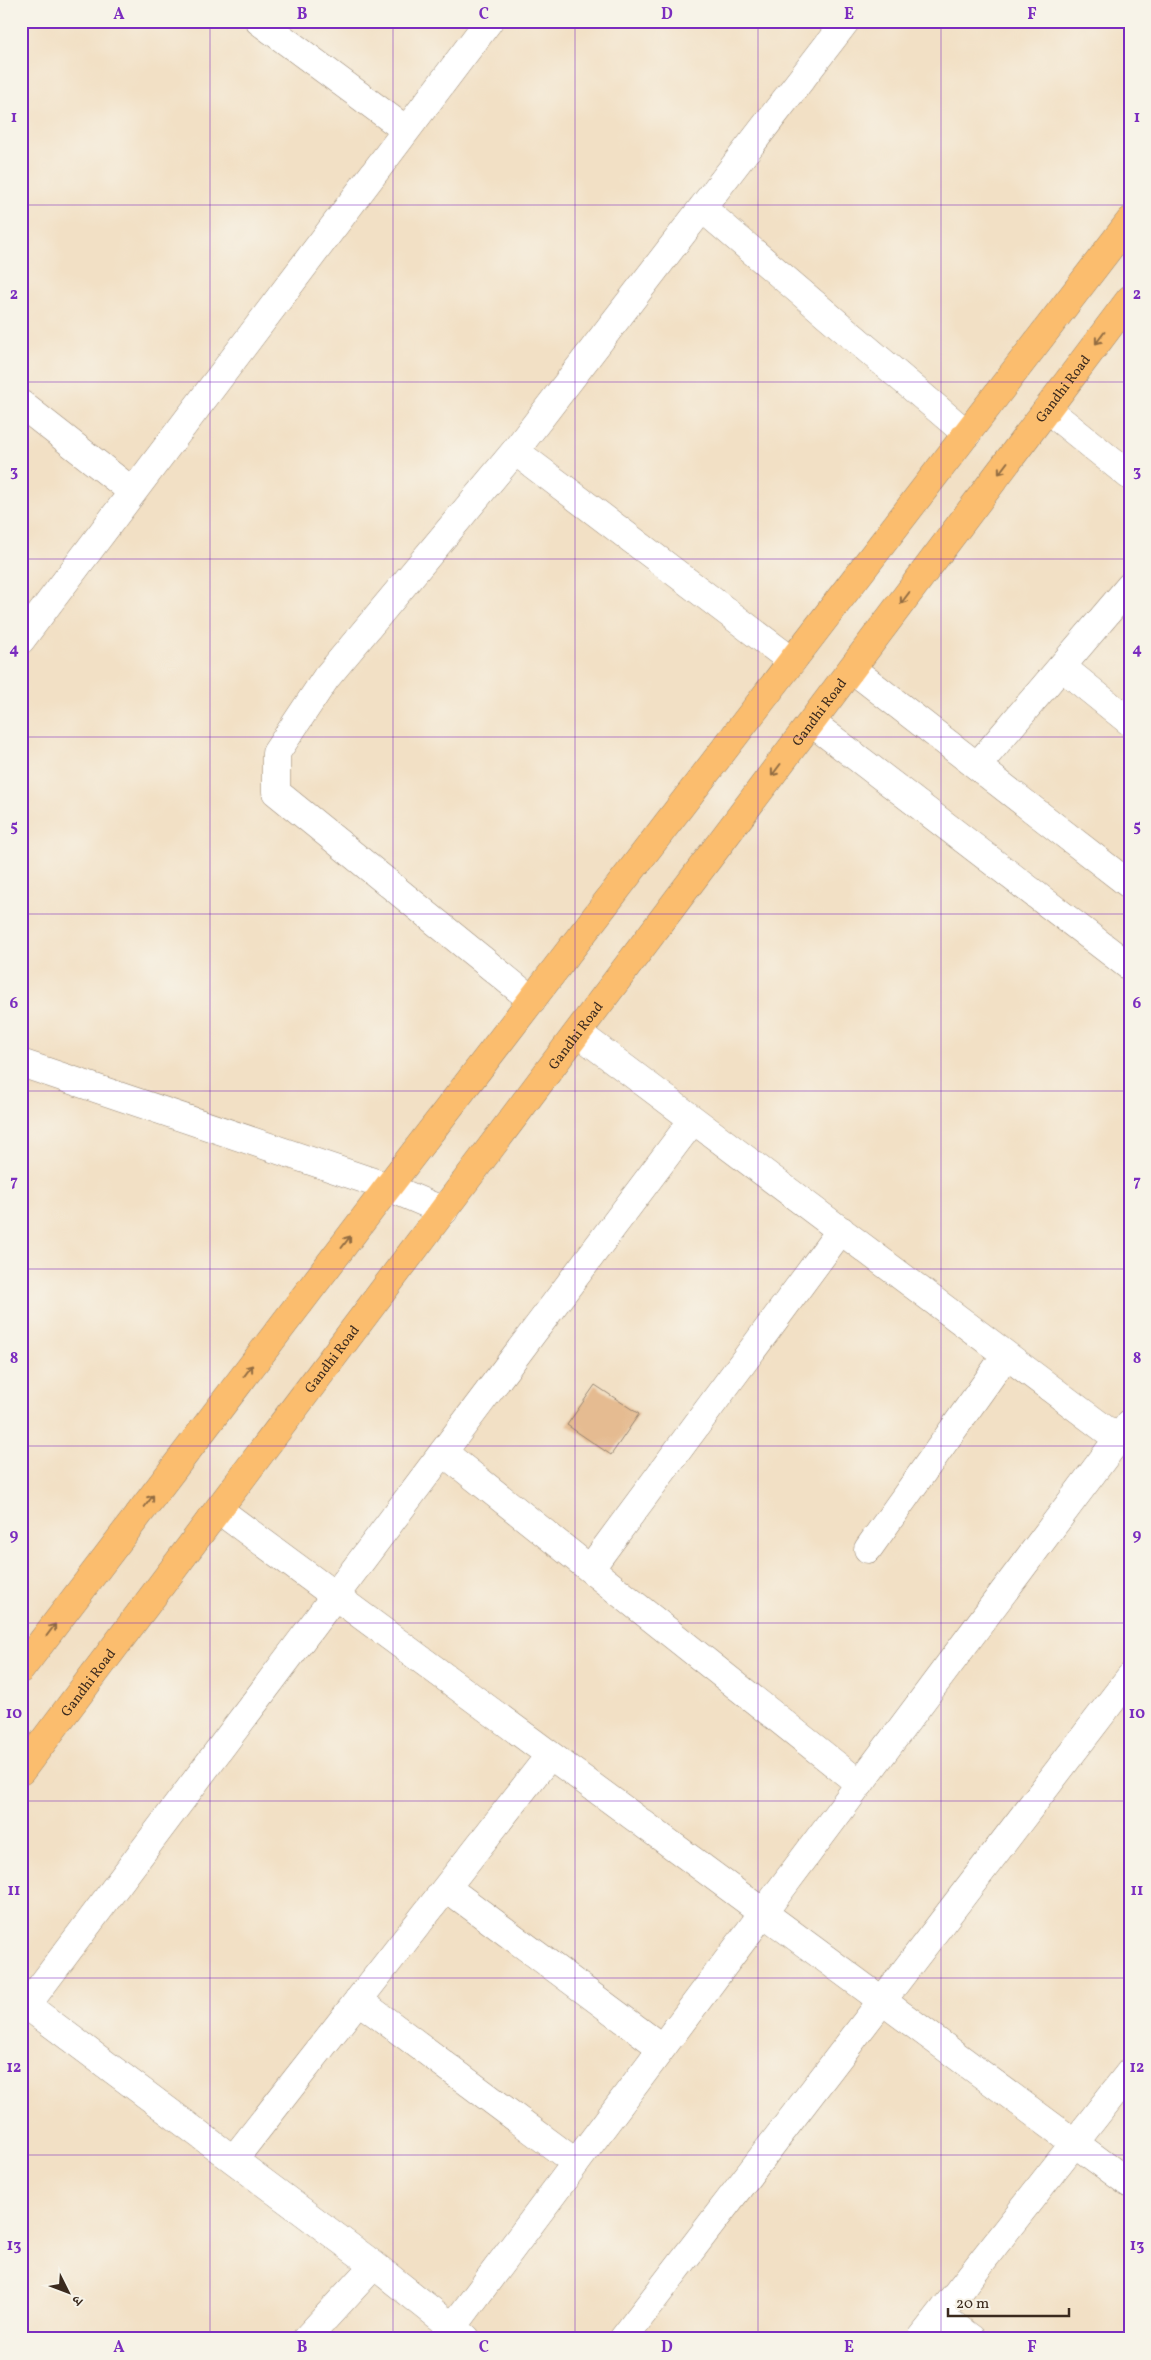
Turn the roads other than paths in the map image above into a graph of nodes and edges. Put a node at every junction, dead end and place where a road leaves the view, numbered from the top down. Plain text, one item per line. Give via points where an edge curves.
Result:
1 (260, 21) edge
2 (489, 21) edge
3 (846, 21) edge
4 (406, 130) junction
5 (702, 208) junction
6 (1130, 221) edge
7 (1130, 299) edge
8 (21, 404) edge
9 (1047, 409) junction
10 (967, 434) junction
11 (515, 451) junction
12 (1130, 476) edge
13 (133, 492) junction
14 (1130, 586) edge
15 (21, 640) edge
16 (792, 661) junction
17 (1062, 668) junction
18 (852, 669) junction
19 (812, 722) junction
20 (1130, 722) edge
21 (977, 766) junction
22 (1130, 885) edge
23 (1130, 967) edge
24 (532, 1000) junction
25 (578, 1033) junction
26 (21, 1063) edge
27 (694, 1120) junction
28 (388, 1187) junction
29 (444, 1211) junction
30 (841, 1230) junction
31 (1006, 1355) junction
32 (1124, 1431) edge
33 (443, 1452) junction
34 (219, 1510) junction
35 (868, 1549) dead end
36 (590, 1569) junction
37 (335, 1596) junction
38 (21, 1669) edge
39 (1130, 1678) edge
40 (550, 1755) junction
41 (21, 1772) edge
42 (860, 1784) junction
43 (447, 1888) junction
44 (763, 1912) junction
45 (358, 2000) junction
46 (882, 2001) junction
47 (24, 2003) edge
48 (662, 2048) junction
49 (1130, 2072) edge
50 (1074, 2143) junction
51 (234, 2159) junction
52 (576, 2163) junction
53 (1130, 2184) edge
54 (374, 2265) junction
55 (940, 2315) junction
56 (460, 2333) edge
57 (306, 2339) edge
58 (624, 2339) edge
59 (921, 2339) edge
60 (972, 2339) edge

1 - 4 street
2 - 4 street
3 - 5 street
4 - 13 street
5 - 10 street
5 - 11 street
6 - 10 main road
7 -> 9 main road, Gandhi Road
8 - 13 street
9 - 12 street
9 -> 18 main road, Gandhi Road
10 - 16 main road
11 - 16 street
11 - 24 street via 326,678 276,753 276,792
13 - 15 street
14 - 17 street
16 - 24 main road
17 - 20 street
17 - 21 street
18 - 19 main road, Gandhi Road
18 - 21 street
19 - 23 street
19 -> 25 main road, Gandhi Road
21 - 22 street
24 - 28 main road
25 - 27 street
25 - 29 main road, Gandhi Road
26 - 28 street
27 - 30 street
27 - 33 street
28 - 29 street
38 -> 28 main road
29 - 34 main road, Gandhi Road
30 - 31 street
30 - 36 street
31 - 32 street
31 - 35 street
32 - 42 street
33 - 36 street
33 - 37 street
34 - 37 street
34 - 41 main road, Gandhi Road
36 - 42 street
37 - 40 street
37 - 47 street
39 - 46 street
40 - 43 street
40 - 44 street
42 - 44 street
43 - 45 street
43 - 48 street
44 - 46 street
44 - 48 street
45 - 51 street
45 - 52 street
46 - 50 street
46 - 58 street
47 - 51 street
48 - 52 street
49 - 50 street
50 - 53 street
50 - 55 street
51 - 54 street
52 - 56 street
54 - 56 street
54 - 57 street
55 - 59 street
55 - 60 street

